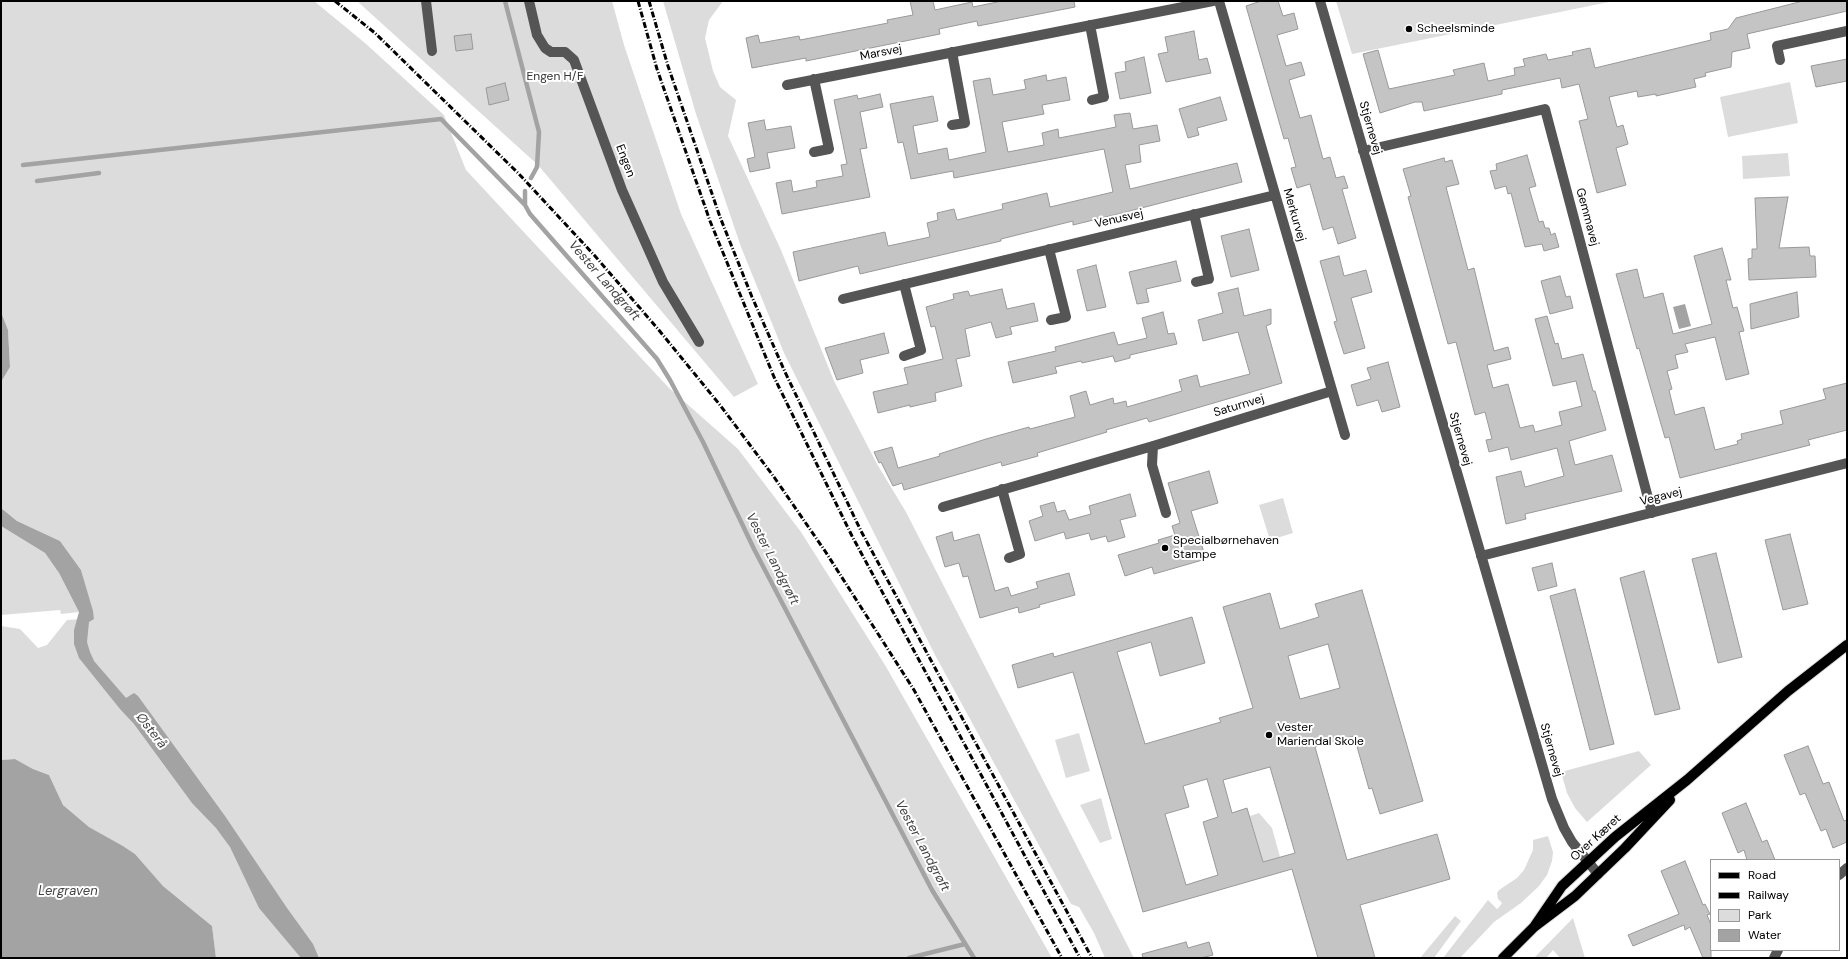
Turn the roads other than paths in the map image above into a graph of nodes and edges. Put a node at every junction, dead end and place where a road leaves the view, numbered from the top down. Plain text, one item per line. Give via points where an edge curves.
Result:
1 (426, 1) edge
2 (529, 1) edge
3 (1213, 1) edge
4 (1219, 1) edge
5 (1320, 1) edge
6 (1090, 25) junction
7 (1847, 31) edge
8 (432, 51) dead end
9 (952, 52) junction
10 (1780, 60) dead end
11 (814, 79) junction
12 (787, 85) dead end
13 (1092, 100) dead end
14 (952, 125) dead end
15 (1363, 151) junction
16 (814, 152) dead end
17 (1275, 195) junction
18 (1194, 214) junction
19 (1049, 249) junction
20 (1196, 282) dead end
21 (904, 284) junction
22 (843, 299) dead end
23 (1051, 320) dead end
24 (699, 342) dead end
25 (904, 356) dead end
26 (1332, 391) junction
27 (1345, 435) dead end
28 (1153, 446) junction
29 (1847, 463) edge
30 (1002, 489) junction
31 (943, 507) dead end
32 (1166, 513) dead end
33 (1652, 513) junction
34 (1481, 556) junction
35 (1009, 558) dead end
36 (1847, 645) edge
37 (1687, 780) junction
38 (1588, 862) junction
39 (1598, 874) junction
40 (1534, 927) junction
41 (1503, 958) edge

1 - 8 street
2 - 24 street, Engen via 537,36 545,48 551,52 565,52 574,60 622,190 663,282
3 - 6 street, Marsvej
4 - 17 street, Merkurvej
5 - 15 street, Stjernevej
6 - 9 street, Marsvej
6 - 13 street via 1104,97
7 - 10 street via 1777,46
9 - 11 street, Marsvej
9 - 14 street via 966,123
11 - 12 street, Marsvej
11 - 16 street via 828,149
15 - 33 street, Gemmavej via 1545,109
15 - 34 street, Stjernevej
17 - 18 street, Venusvej
17 - 26 street, Merkurvej
18 - 19 street, Venusvej
18 - 20 street via 1210,279
19 - 21 street, Venusvej
19 - 23 street via 1066,317
21 - 22 street, Venusvej
21 - 25 street via 920,350
26 - 27 street, Merkurvej
26 - 28 street, Saturnvej
28 - 30 street, Saturnvej
28 - 32 street via 1152,465
29 - 33 street, Vegavej
30 - 31 street, Saturnvej
30 - 35 street via 1020,554
33 - 34 street, Vegavej
34 - 38 street, Stjernevej via 1552,799 1574,846
36 - 37 main road, Over Kæret via 1788,691
37 - 38 main road, Over Kæret via 1620,832
37 - 39 main road, Over Kæret via 1631,843
38 - 39 street, Stjernevej
38 - 40 main road, Over Kæret via 1562,886
39 - 40 main road, Over Kæret via 1575,896
40 - 41 main road, Over Kæret

